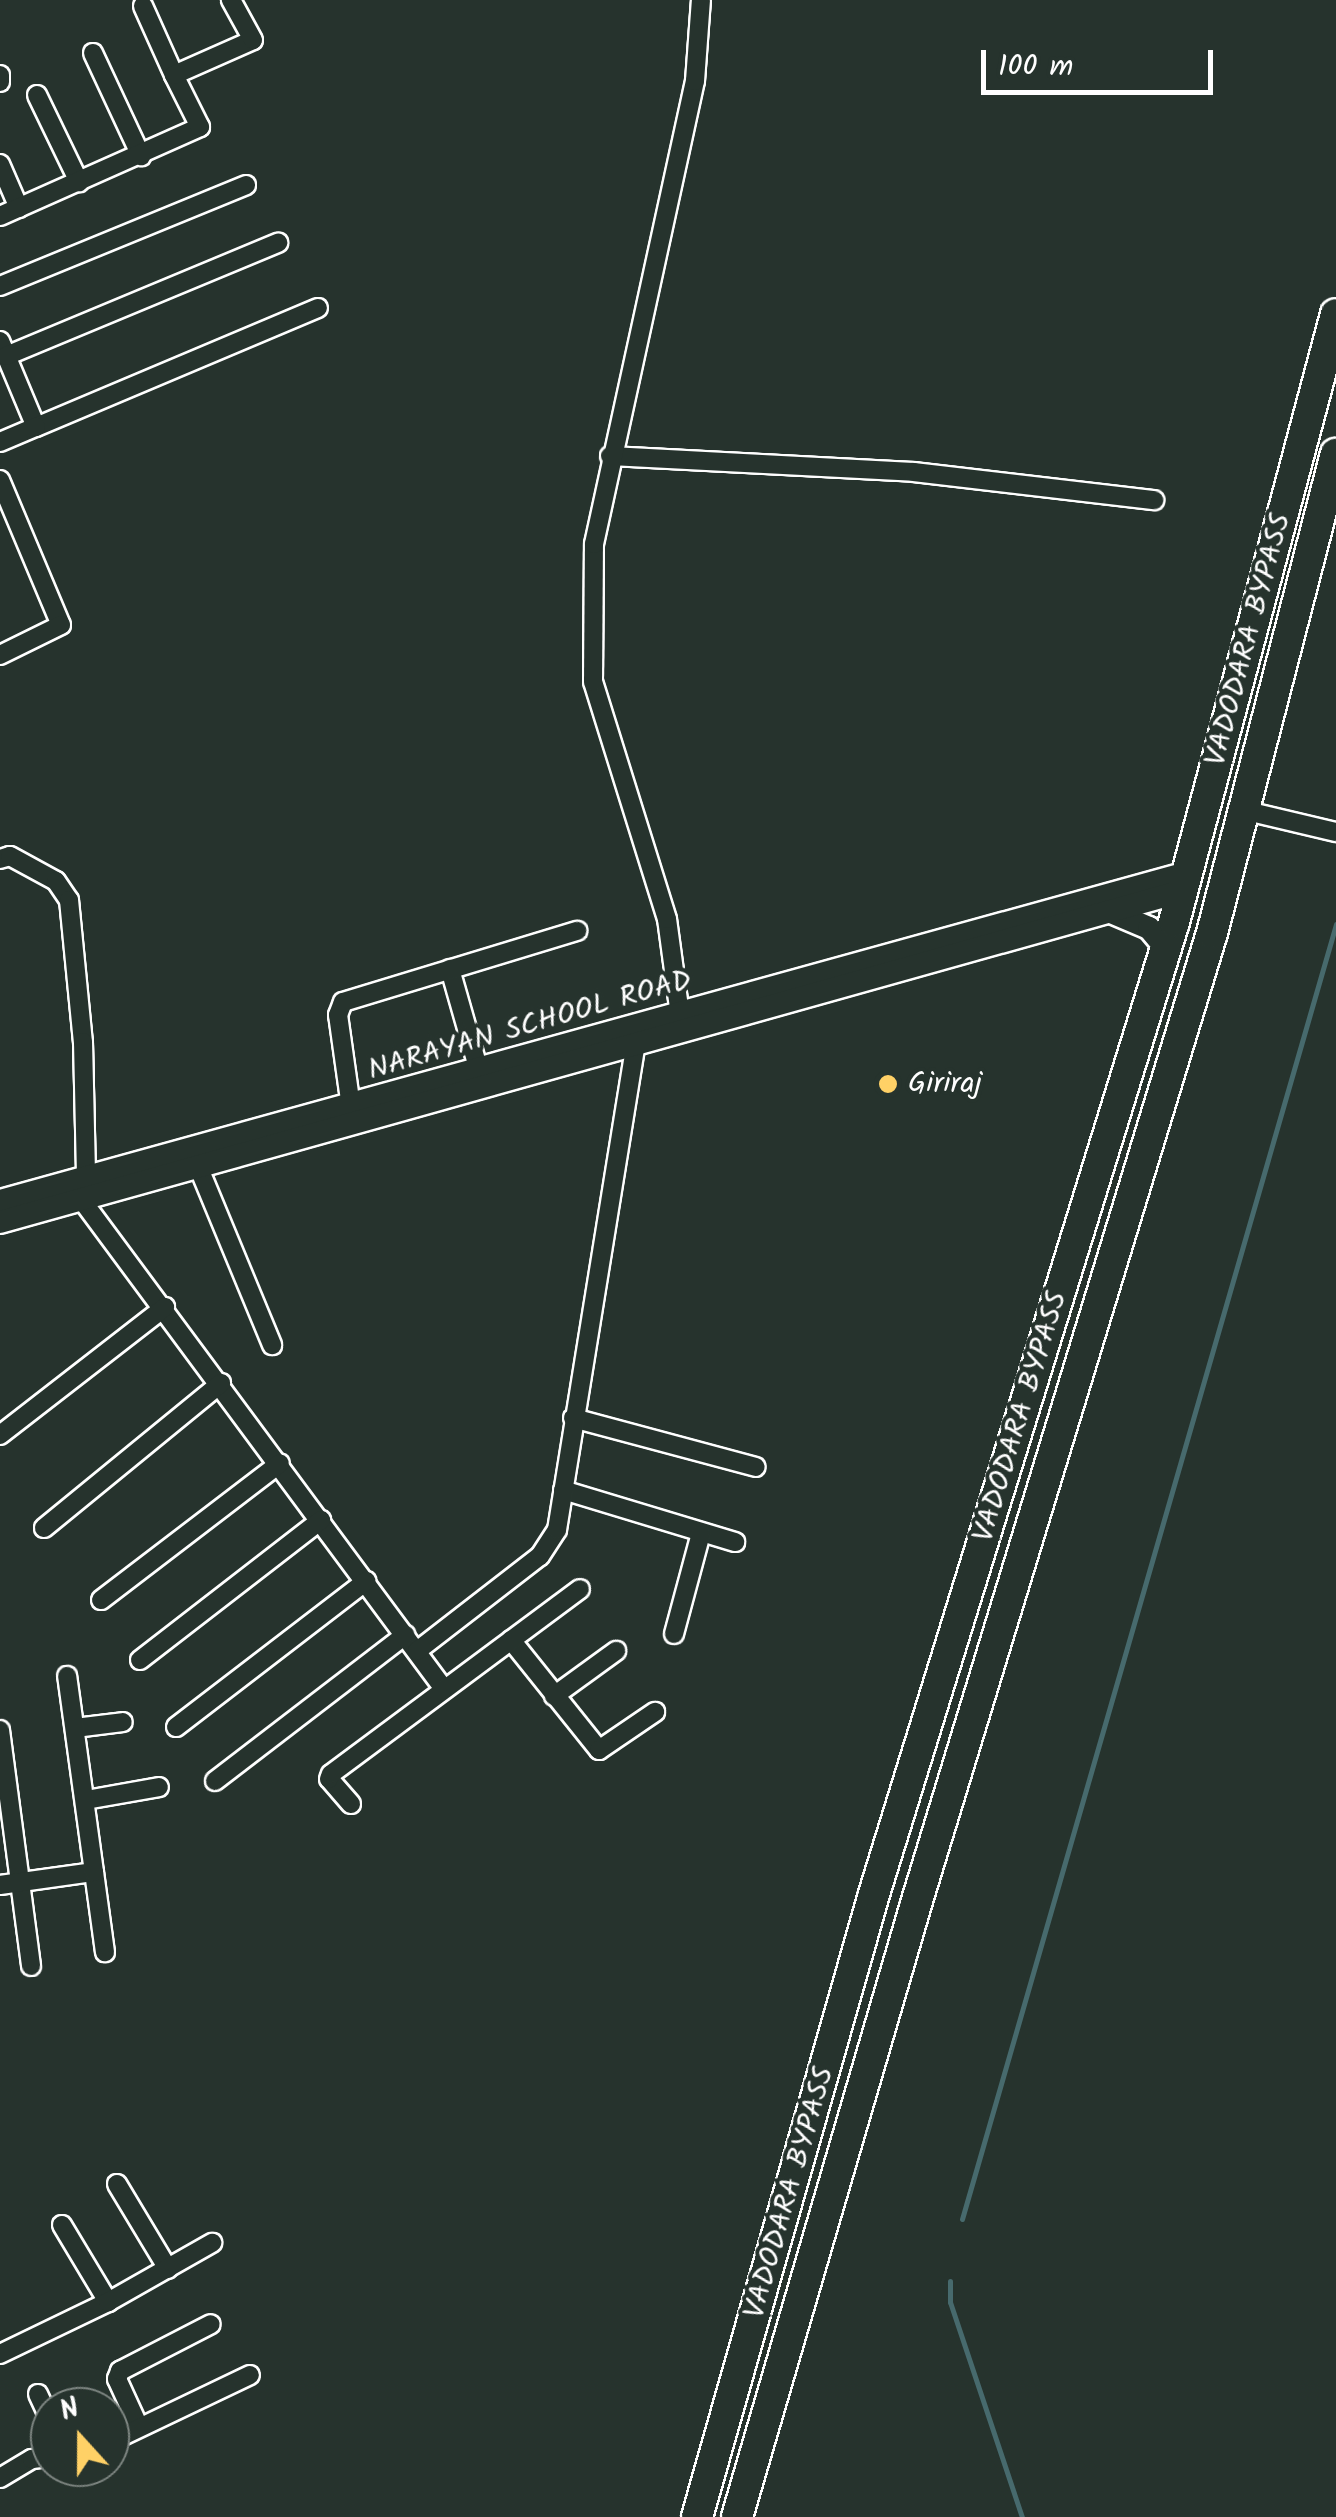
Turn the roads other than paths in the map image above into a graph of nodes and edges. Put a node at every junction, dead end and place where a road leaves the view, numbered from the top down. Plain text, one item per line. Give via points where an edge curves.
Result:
1 (231, 0) edge
2 (701, 0) edge
3 (144, 6) dead end
4 (93, 53) dead end
5 (174, 76) junction
6 (37, 94) dead end
7 (141, 156) junction
8 (0, 164) edge
9 (79, 182) junction
10 (246, 186) dead end
11 (20, 208) junction
12 (0, 216) edge
13 (278, 243) dead end
14 (0, 286) edge
15 (318, 308) dead end
16 (1336, 314) edge
17 (3, 349) edge
18 (36, 427) junction
19 (0, 442) edge
20 (1336, 454) edge
21 (610, 456) junction
22 (0, 480) edge
23 (1154, 500) dead end
24 (0, 655) edge
25 (1244, 810) junction
26 (1336, 832) edge
27 (0, 859) edge
28 (1184, 882) junction
29 (1109, 911) junction
30 (577, 931) dead end
31 (1166, 948) junction
32 (450, 969) junction
33 (680, 1015) junction
34 (636, 1044) junction
35 (479, 1071) junction
36 (351, 1107) junction
37 (198, 1166) junction
38 (81, 1184) junction
39 (0, 1200) edge
40 (0, 1222) edge
41 (165, 1307) junction
42 (272, 1345) dead end
43 (221, 1383) junction
44 (574, 1418) junction
45 (0, 1435) edge
46 (280, 1464) junction
47 (756, 1466) dead end
48 (563, 1490) junction
49 (322, 1520) junction
50 (44, 1528) dead end
51 (702, 1533) junction
52 (735, 1542) dead end
53 (366, 1581) junction
54 (580, 1589) dead end
55 (100, 1600) dead end
56 (674, 1634) dead end
57 (405, 1635) junction
58 (511, 1640) junction
59 (616, 1650) dead end
60 (417, 1651) junction
61 (140, 1660) dead end
62 (67, 1676) dead end
63 (444, 1689) junction
64 (554, 1696) junction
65 (655, 1712) dead end
66 (123, 1722) dead end
67 (176, 1727) dead end
68 (75, 1728) junction
69 (0, 1730) edge
70 (215, 1782) dead end
71 (160, 1787) dead end
72 (86, 1800) junction
73 (351, 1804) dead end
74 (94, 1872) junction
75 (9, 1883) edge
76 (105, 1952) dead end
77 (30, 1966) dead end
78 (117, 2184) dead end
79 (62, 2225) dead end
80 (212, 2243) dead end
81 (168, 2269) junction
82 (108, 2302) junction
83 (211, 2324) dead end
84 (0, 2354) edge
85 (250, 2375) dead end
86 (139, 2427) junction
87 (130, 2432) edge
88 (30, 2461) edge
89 (0, 2478) edge
90 (697, 2517) edge
91 (737, 2517) edge

1 - 5 street via 253,40
2 - 21 street via 695,81
3 - 5 street
4 - 7 street
5 - 7 street via 200,127
6 - 9 street
7 - 9 street
8 - 11 street
9 - 11 street
10 - 14 street
11 - 12 street
13 - 17 street
15 - 18 street
16 - 28 highway, VADODARA BYPASS
17 - 18 street
18 - 19 street
20 - 25 highway, VADODARA BYPASS
21 - 23 street via 914,472
21 - 33 street via 595,527 592,682 667,919
22 - 24 street via 60,622
25 - 26 street
25 - 91 highway, VADODARA BYPASS
27 - 38 street via 10,856 42,873 69,900 84,1042
28 - 29 street
28 - 31 highway, VADODARA BYPASS
28 - 33 street, NARAYAN SCHOOL ROAD via 1074,902
29 - 31 street via 1150,928
29 - 34 street
30 - 32 street
31 - 90 highway, VADODARA BYPASS via 874,1894
32 - 35 street
32 - 36 street via 339,1006
33 - 35 street, NARAYAN SCHOOL ROAD
34 - 37 street
34 - 44 street
35 - 36 street, NARAYAN SCHOOL ROAD
36 - 38 street, NARAYAN SCHOOL ROAD
37 - 38 street
37 - 42 street
38 - 39 street, NARAYAN SCHOOL ROAD
38 - 40 street
38 - 41 street
41 - 43 street
41 - 45 street
43 - 46 street
43 - 50 street
44 - 47 street
44 - 48 street
46 - 49 street
46 - 55 street
48 - 51 street
48 - 60 street via 552,1542
49 - 53 street
49 - 61 street
51 - 52 street
51 - 56 street
53 - 57 street
53 - 67 street
54 - 58 street
57 - 60 street
57 - 70 street
58 - 63 street
58 - 64 street
59 - 64 street
60 - 63 street
62 - 68 street
63 - 73 street via 330,1774
64 - 65 street via 599,1750
66 - 68 street
68 - 72 street
69 - 75 street
71 - 72 street
72 - 74 street
74 - 75 street
74 - 76 street
75 - 77 street
78 - 81 street
79 - 82 street
80 - 81 street
81 - 82 street
82 - 84 street
83 - 86 street via 120,2371 117,2379
85 - 86 street
86 - 87 street
88 - 89 street

